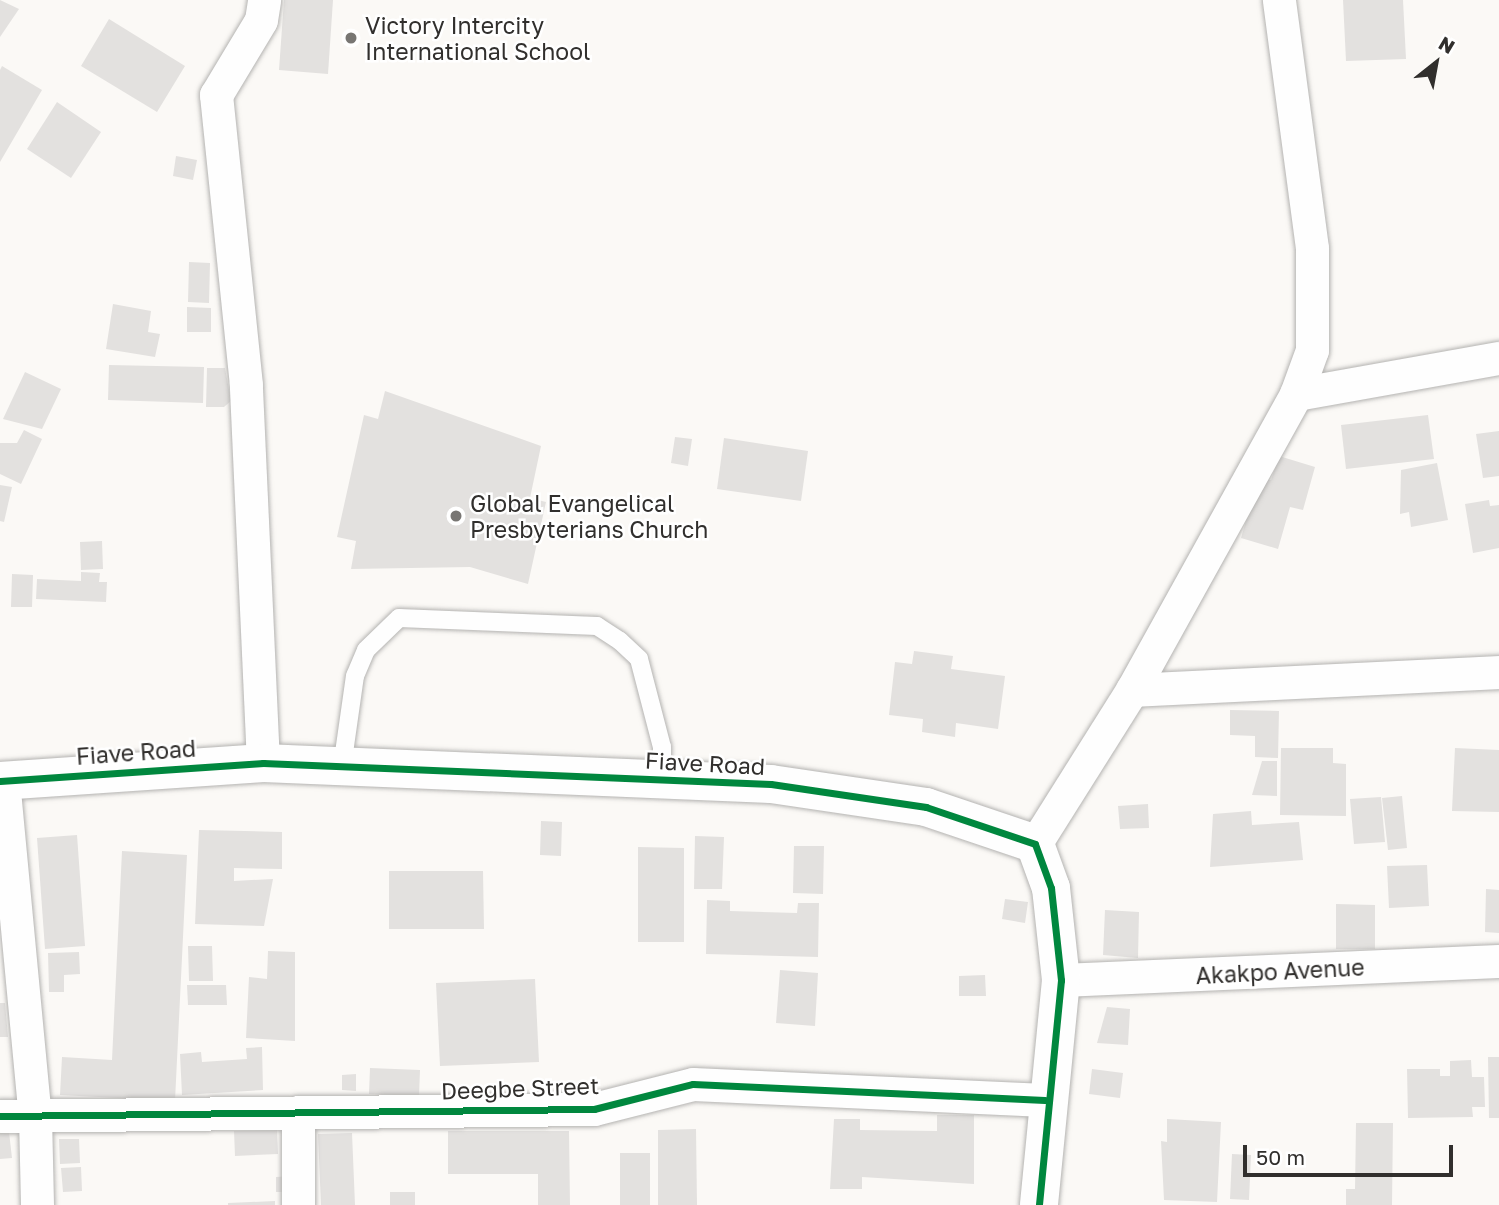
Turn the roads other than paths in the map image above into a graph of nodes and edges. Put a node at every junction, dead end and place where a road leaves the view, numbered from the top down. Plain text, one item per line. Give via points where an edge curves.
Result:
1 (264, 0) edge
2 (1279, 0) edge
3 (1499, 358) edge
4 (1296, 394) junction
5 (1499, 672) edge
6 (1132, 690) junction
7 (263, 763) junction
8 (342, 767) junction
9 (1, 780) edge
10 (662, 780) junction
11 (1035, 844) junction
12 (1499, 961) edge
13 (1061, 980) junction
14 (1045, 1100) junction
15 (298, 1112) junction
16 (35, 1115) junction
17 (0, 1116) edge
18 (37, 1205) edge
19 (298, 1205) edge
20 (1038, 1205) edge

1 - 7 street via 261,20 216,95 246,385
2 - 4 street via 1312,248 1312,350
3 - 4 street
4 - 6 street
5 - 6 street
6 - 11 street
7 - 8 street, Fiave Road
7 - 9 street, Fiave Road
8 - 10 street, Fiave Road
8 - 10 lane via 355,676 366,650 399,618 412,618 597,626 620,640 639,659 662,747
9 - 16 street
10 - 11 street, Fiave Road via 771,785 926,807
11 - 13 street via 1051,888
12 - 13 street, Akakpo Avenue
13 - 14 street
14 - 15 street, Deegbe Street via 693,1084 594,1109
14 - 20 street
15 - 16 street, Deegbe Street
15 - 19 street
16 - 17 street, Deegbe Street
16 - 18 street

